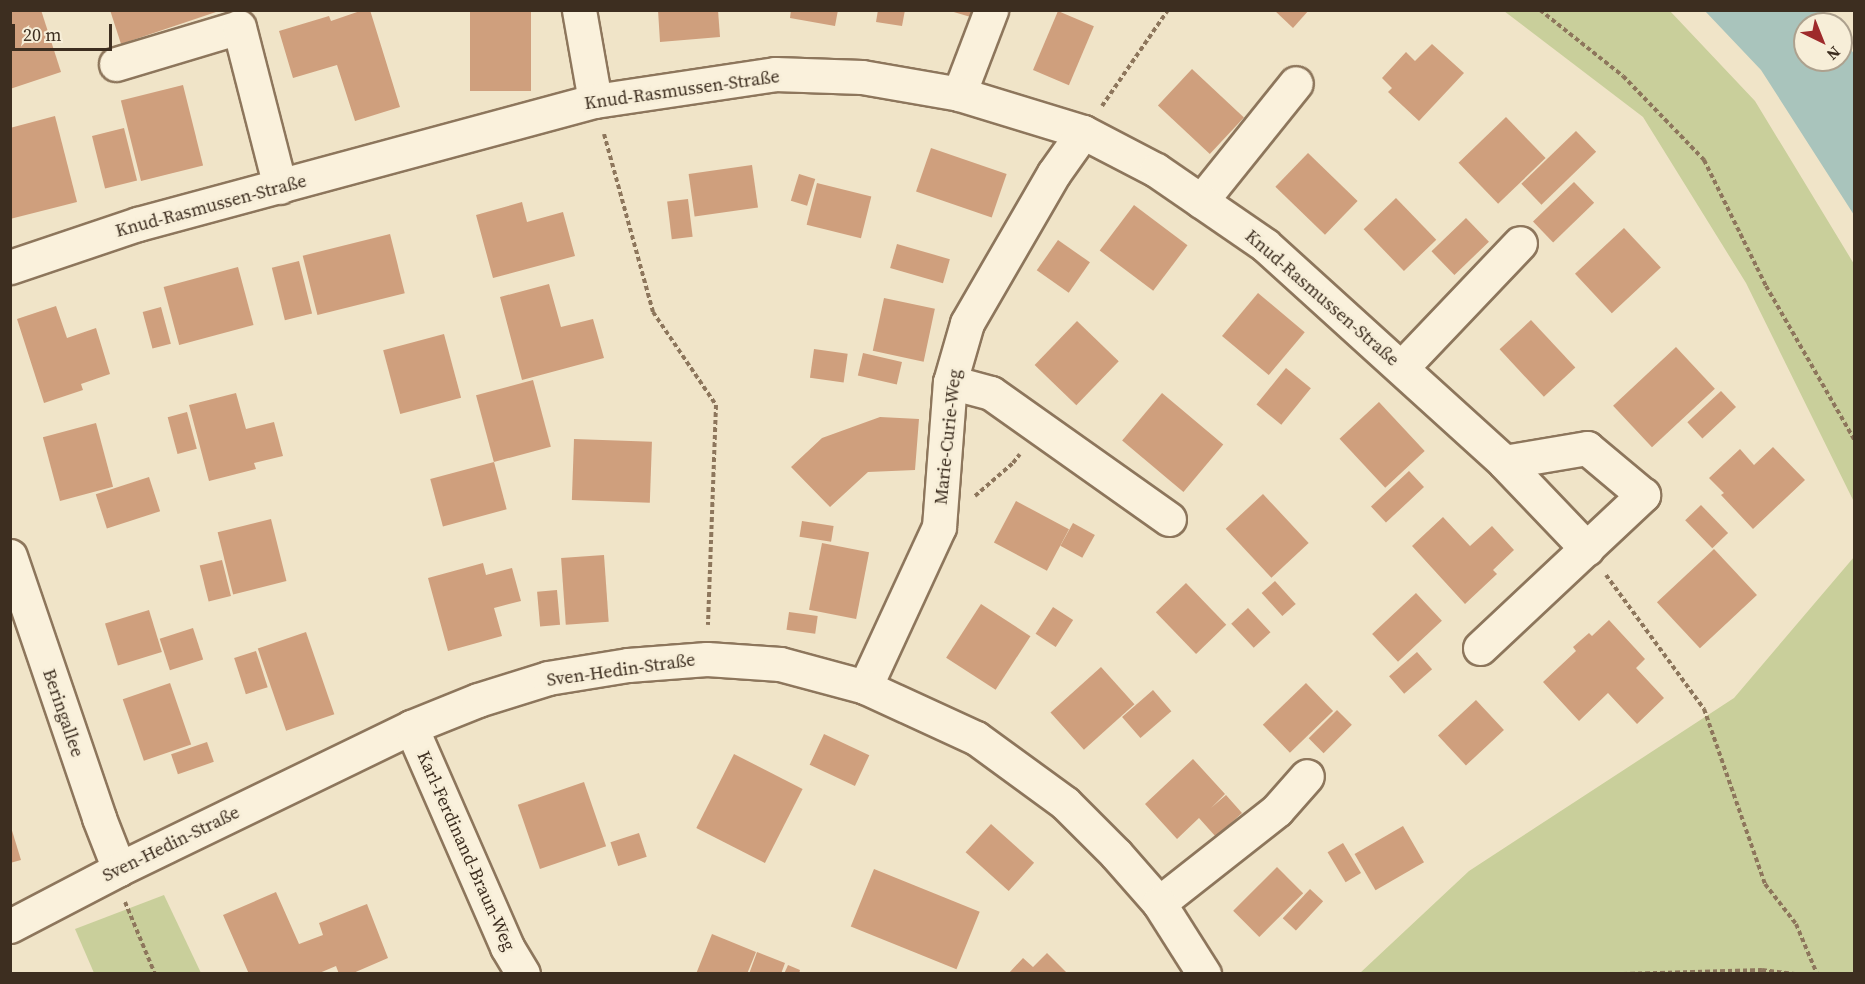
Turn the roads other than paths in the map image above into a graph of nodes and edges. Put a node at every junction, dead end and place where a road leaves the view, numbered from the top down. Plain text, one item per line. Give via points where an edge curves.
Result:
1 (579, 10) edge
2 (991, 10) edge
3 (116, 64) dead end
4 (1296, 83) dead end
5 (959, 94) junction
6 (595, 101) junction
7 (1083, 132) junction
8 (280, 187) junction
9 (1201, 201) junction
10 (1520, 243) dead end
11 (10, 267) edge
12 (1402, 367) junction
13 (950, 382) junction
14 (1504, 462) junction
15 (1169, 519) dead end
16 (1587, 549) junction
17 (10, 556) edge
18 (1480, 648) dead end
19 (865, 687) junction
20 (411, 727) junction
21 (1307, 776) dead end
22 (119, 869) junction
23 (1159, 903) junction
24 (10, 926) edge
25 (524, 974) edge
26 (1204, 974) edge

1 - 6 street
2 - 5 street
3 - 8 street via 239,27
4 - 9 street
5 - 6 street, Knud-Rasmussen-Straße via 862,77 775,74
5 - 7 street, Knud-Rasmussen-Straße
6 - 8 street, Knud-Rasmussen-Straße
7 - 9 street, Knud-Rasmussen-Straße via 1156,170
7 - 13 street, Marie-Curie-Weg via 1054,173 968,323
8 - 11 street, Knud-Rasmussen-Straße via 138,224
9 - 12 street, Knud-Rasmussen-Straße via 1265,245
10 - 12 street
12 - 14 street, Knud-Rasmussen-Straße
13 - 15 street via 991,393
13 - 19 street, Marie-Curie-Weg via 939,527
14 - 16 street, Knud-Rasmussen-Straße
14 - 16 street via 1587,448 1643,495
16 - 18 street
17 - 22 street, Beringallee
19 - 20 street, Sven-Hedin-Straße via 780,664 707,659 628,665 548,678
19 - 23 street, Sven-Hedin-Straße via 976,738 1065,803
20 - 22 street, Sven-Hedin-Straße
20 - 25 street, Karl-Ferdinand-Braun-Weg via 507,947
21 - 23 street via 1277,810
22 - 24 street, Sven-Hedin-Straße
23 - 26 street, Sven-Hedin-Straße

